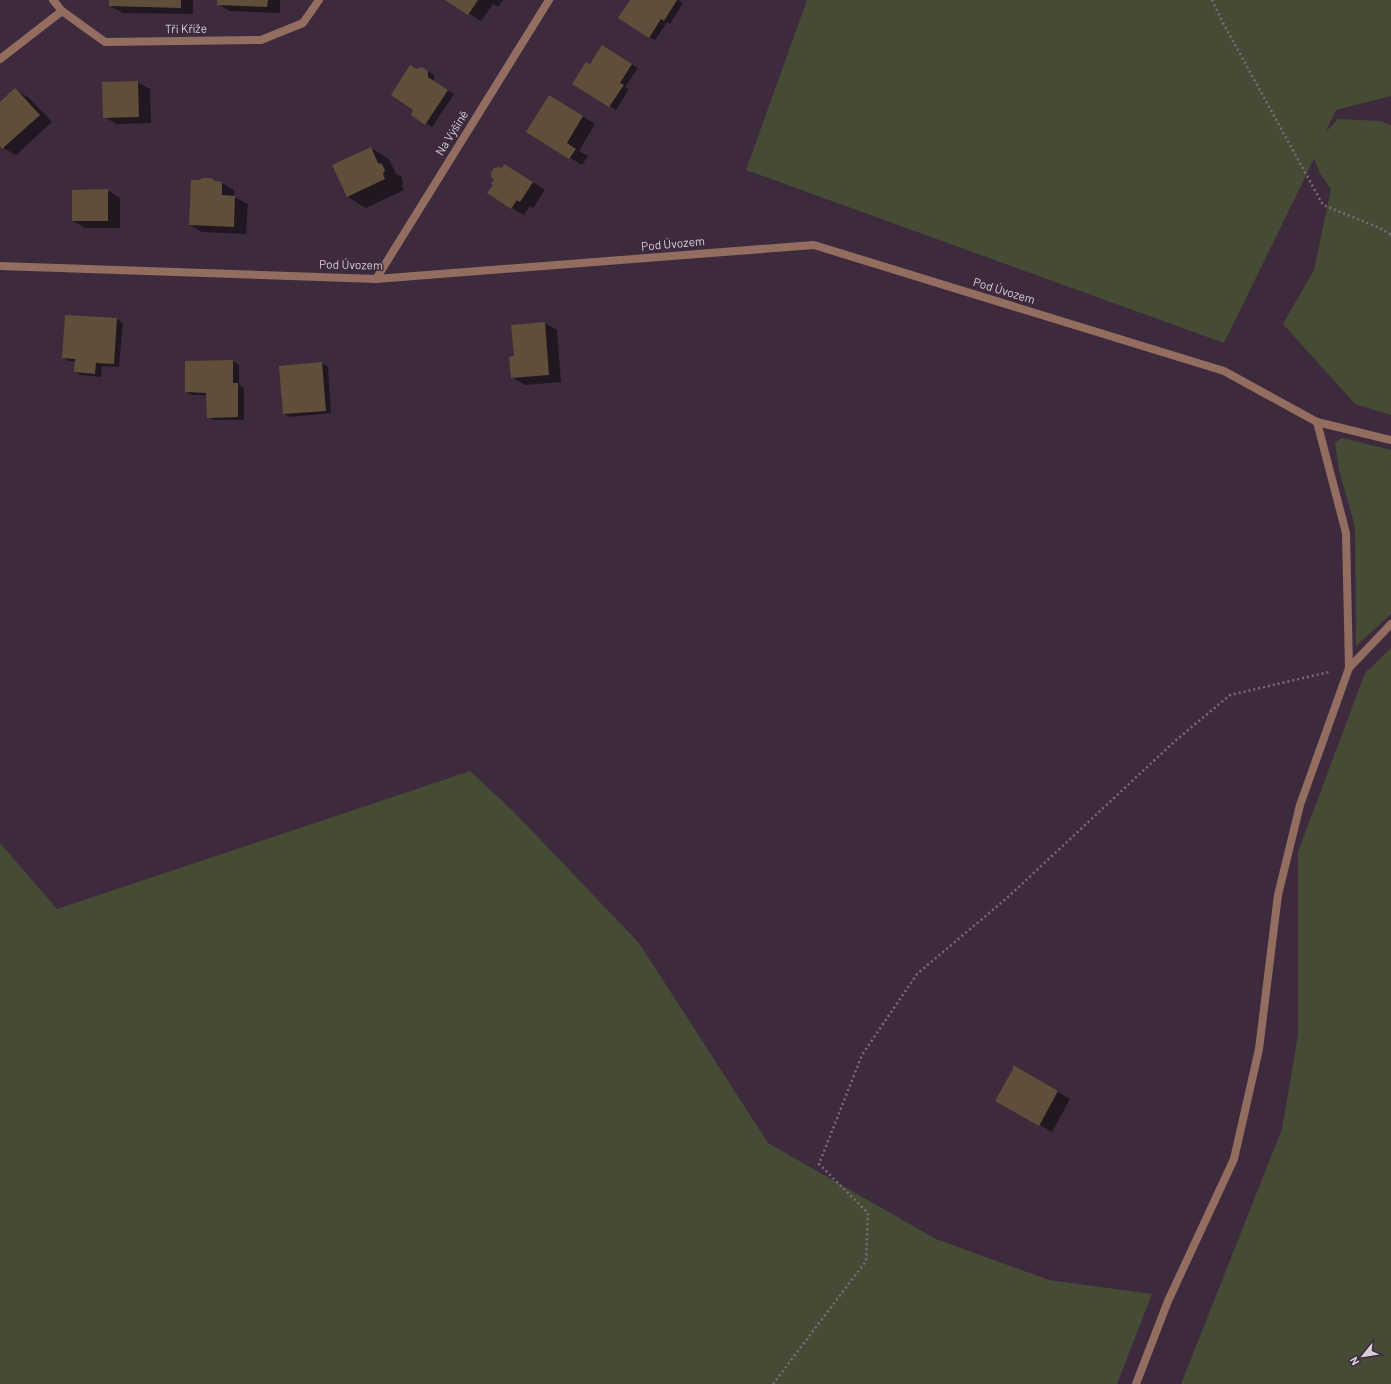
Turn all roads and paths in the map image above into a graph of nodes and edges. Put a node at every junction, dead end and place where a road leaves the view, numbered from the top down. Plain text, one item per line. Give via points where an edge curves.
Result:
1 (53, 0) edge
2 (320, 0) edge
3 (549, 0) edge
4 (1212, 0) edge
5 (62, 12) junction
6 (0, 59) edge
7 (1391, 235) edge
8 (0, 266) edge
9 (376, 279) junction
10 (1317, 422) junction
11 (1391, 440) edge
12 (1391, 624) edge
13 (1349, 668) junction
14 (773, 1384) edge
15 (1136, 1384) edge

1 - 5 street, Tři Kříže
2 - 5 street, Tři Kříže via 303,23 261,40 105,42
3 - 9 street, Na Výšině
4 - 7 path via 1323,205
5 - 6 street
8 - 9 street, Pod Úvozem
9 - 10 street, Pod Úvozem via 814,244 1224,372
10 - 11 street, Pod Úvozem
10 - 13 street via 1346,532
12 - 13 street
13 - 14 path via 1230,696 1175,741 1008,897 917,974 862,1055 819,1164 868,1213 866,1261
13 - 15 street via 1300,805 1278,895 1259,1049 1234,1159 1168,1301

